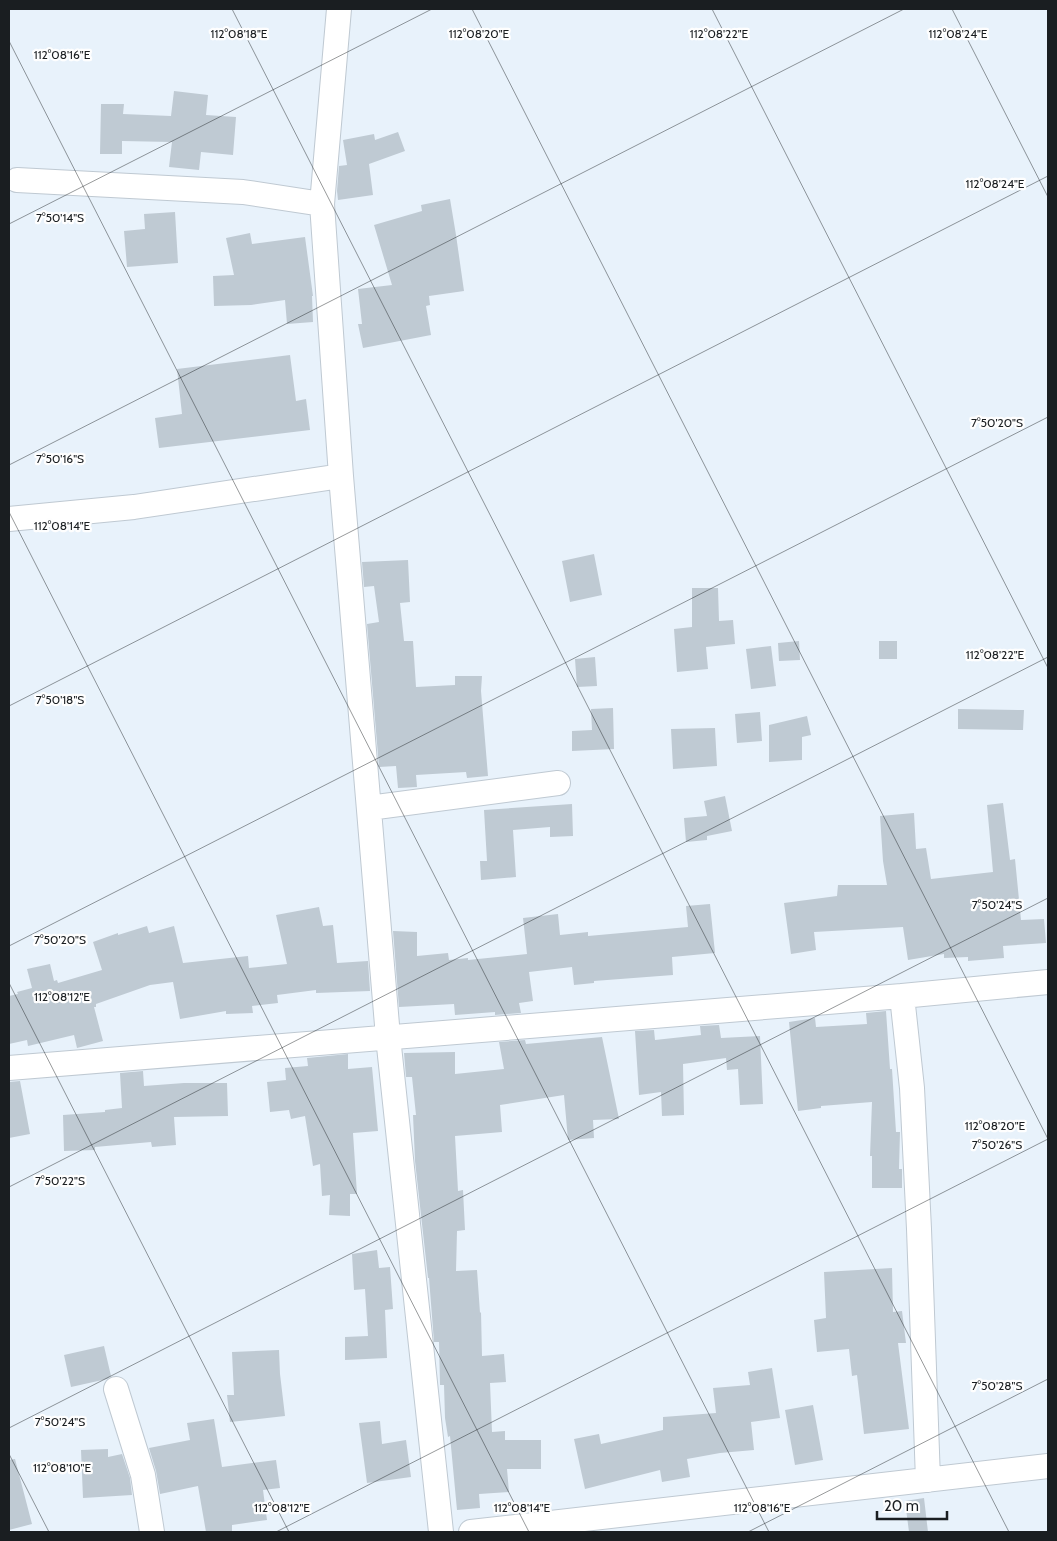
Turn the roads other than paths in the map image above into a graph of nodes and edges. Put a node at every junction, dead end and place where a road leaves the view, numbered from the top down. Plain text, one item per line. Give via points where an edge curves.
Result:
1 (339, 9) edge
2 (17, 180) dead end
3 (322, 204) junction
4 (341, 476) junction
5 (9, 519) edge
6 (558, 783) dead end
7 (369, 808) junction
8 (1048, 982) edge
9 (902, 996) junction
10 (388, 1037) junction
11 (9, 1068) edge
12 (116, 1389) dead end
13 (1048, 1466) edge
14 (928, 1480) junction
15 (152, 1532) edge
16 (441, 1532) edge
17 (470, 1532) edge

1 - 3 street
2 - 3 street via 244,192
3 - 4 street
4 - 5 street via 134,507
4 - 7 street
6 - 7 street
7 - 10 street
8 - 9 street
9 - 10 street
9 - 14 street via 912,1088
10 - 11 street
10 - 16 street
12 - 15 street via 143,1476
13 - 14 street
14 - 17 street

